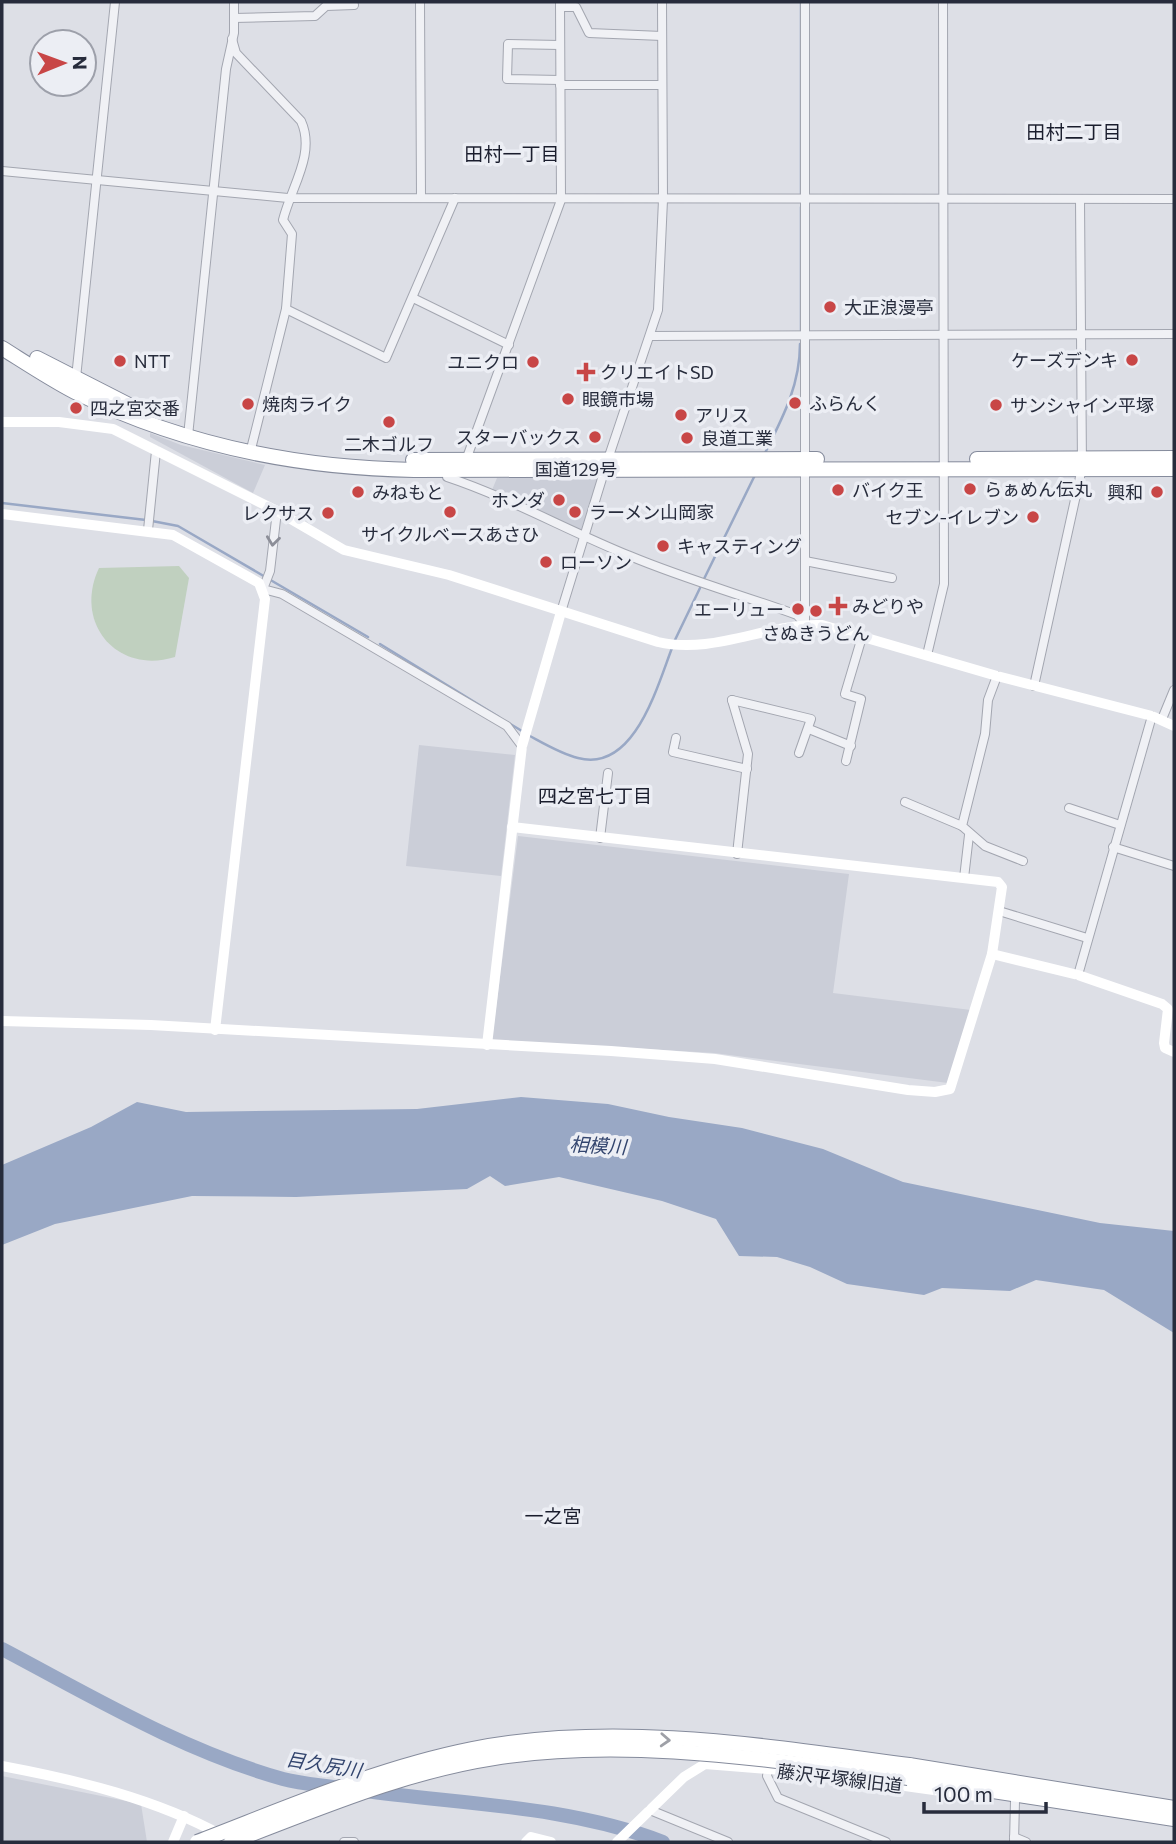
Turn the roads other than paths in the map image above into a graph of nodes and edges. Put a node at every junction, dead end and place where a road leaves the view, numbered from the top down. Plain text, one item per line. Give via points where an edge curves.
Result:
1 (115, 2) edge
2 (234, 2) edge
3 (420, 2) edge
4 (662, 2) edge
5 (805, 2) edge
6 (943, 2) edge
7 (560, 4) edge
8 (354, 5) dead end
9 (234, 18) junction
10 (662, 36) junction
11 (232, 39) junction
12 (560, 45) junction
13 (560, 82) junction
14 (662, 85) junction
15 (2, 171) edge
16 (97, 180) junction
17 (214, 192) junction
18 (288, 198) junction
19 (421, 198) junction
20 (455, 198) junction
21 (1174, 199) edge
22 (561, 200) junction
23 (663, 200) junction
24 (805, 200) junction
25 (1080, 200) junction
26 (943, 201) junction
27 (413, 299) junction
28 (286, 309) junction
29 (1174, 334) edge
30 (1083, 335) junction
31 (650, 336) junction
32 (943, 337) junction
33 (806, 338) junction
34 (2, 339) edge
35 (509, 345) junction
36 (2, 348) edge
37 (75, 380) junction
38 (122, 407) junction
39 (2, 422) edge
40 (113, 429) junction
41 (189, 432) junction
42 (251, 448) junction
43 (156, 451) junction
44 (1174, 458) edge
45 (1082, 463) junction
46 (606, 464) junction
47 (806, 464) junction
48 (943, 464) junction
49 (471, 465) junction
50 (495, 469) junction
51 (1174, 469) edge
52 (447, 470) junction
53 (472, 485) junction
54 (488, 491) junction
55 (277, 511) junction
56 (2, 514) edge
57 (148, 530) junction
58 (584, 537) junction
59 (805, 561) junction
60 (892, 578) dead end
61 (266, 585) junction
62 (561, 612) junction
63 (806, 624) junction
64 (862, 636) junction
65 (927, 655) junction
66 (997, 676) junction
67 (1034, 686) junction
68 (1174, 690) edge
69 (1157, 717) junction
70 (1174, 726) edge
71 (808, 729) junction
72 (676, 738) dead end
73 (523, 743) junction
74 (851, 746) junction
75 (799, 753) dead end
76 (846, 761) dead end
77 (747, 769) junction
78 (608, 773) dead end
79 (905, 802) dead end
80 (1069, 808) dead end
81 (1120, 825) junction
82 (962, 826) junction
83 (512, 828) junction
84 (969, 835) junction
85 (600, 838) junction
86 (1113, 847) junction
87 (737, 854) junction
88 (1023, 861) dead end
89 (1174, 866) edge
90 (964, 878) junction
91 (999, 911) junction
92 (1087, 938) junction
93 (992, 954) junction
94 (1078, 975) junction
95 (1174, 998) edge
96 (1168, 1009) junction
97 (2, 1021) edge
98 (215, 1030) junction
99 (487, 1045) junction
100 (1174, 1052) edge
101 (2, 1766) edge
102 (768, 1769) junction
103 (1015, 1801) junction
104 (1174, 1808) edge
105 (648, 1812) junction
106 (184, 1816) junction
107 (1174, 1819) edge
108 (1174, 1825) edge
109 (1014, 1840) edge
110 (173, 1842) edge
111 (197, 1842) edge
112 (233, 1842) edge
113 (344, 1842) edge
114 (354, 1842) edge
115 (526, 1842) edge
116 (551, 1842) edge
117 (617, 1842) edge
118 (728, 1842) edge
119 (886, 1842) edge
120 (1026, 1842) edge

1 - 16 street
2 - 9 street
3 - 19 street
4 - 10 street
5 - 24 street
6 - 26 street
7 - 10 street via 576,7 589,33
7 - 12 street
8 - 9 street via 326,6 315,16
9 - 11 street
10 - 14 street
11 - 17 street
11 - 18 street via 236,53 301,121 306,132 305,158
12 - 13 street
12 - 13 street via 508,44 507,68 507,79
13 - 14 street
13 - 22 street
14 - 23 street
15 - 16 street
16 - 17 street
16 - 37 street
17 - 18 street
17 - 41 street
18 - 19 street
18 - 28 street via 283,220 292,234
19 - 20 street
20 - 22 street
20 - 27 street
21 - 25 street
22 - 23 street
22 - 35 street
23 - 24 street
23 - 31 street via 662,285
24 - 26 street
24 - 33 street
25 - 26 street
25 - 30 street
26 - 32 street
27 - 28 street via 386,358
27 - 35 street
28 - 42 street
29 - 30 street
30 - 32 street
30 - 45 street
31 - 33 street
31 - 46 street
32 - 33 street
32 - 48 street
33 - 47 street
34 - 37 highway, 国道129号
35 - 49 street
36 - 38 highway, 国道129号 via 73,391
37 - 38 highway, 国道129号
38 - 40 street
38 - 41 highway, 国道129号
39 - 40 street via 59,422
40 - 43 street
41 - 42 highway, 国道129号
42 - 49 highway, 国道129号
42 - 52 highway, 国道129号 via 326,466
43 - 55 street
43 - 57 street
44 - 45 highway, 国道129号
45 - 48 highway, 国道129号
45 - 51 highway, 国道129号
45 - 67 street
46 - 47 highway, 国道129号
46 - 49 highway, 国道129号
46 - 50 highway, 国道129号
46 - 58 street
47 - 48 highway, 国道129号
47 - 59 street
48 - 65 street via 944,584
49 - 50 highway, 国道129号
49 - 52 highway, 国道129号
49 - 53 street
50 - 54 street
52 - 53 street via 447,477
53 - 54 street
54 - 58 street
55 -> 61 street
55 - 62 street via 344,550 449,576
56 - 57 street
57 - 61 street via 173,534
58 - 62 street
58 - 63 street via 693,582 797,615
59 - 60 street
59 - 63 street
61 - 73 street via 507,726
61 - 98 street
62 - 63 street via 674,645 718,642
62 - 73 street
63 - 64 street
64 - 65 street
64 - 74 street via 845,694 861,699
65 - 66 street
66 - 67 street
66 - 82 street
67 - 69 street
68 - 69 street
69 - 70 street
69 - 81 street
71 - 74 street
71 - 75 street
71 - 77 street via 811,719 732,700 748,754
72 - 77 street via 673,752
73 - 83 street
74 - 76 street
77 - 87 street
78 - 85 street
79 - 82 street
80 - 81 street
81 - 86 street
82 - 84 street
83 - 85 street
83 - 99 street
84 - 88 street
84 - 90 street
85 - 87 street
86 - 89 street
86 - 92 street
87 - 90 street
90 - 91 street via 998,882 1002,887
91 - 92 street
91 - 93 street
92 - 94 street
93 - 94 street
93 - 99 street via 953,1082 944,1091 908,1090 715,1059
94 - 96 street
95 - 96 street
96 - 100 street via 1164,1043
97 - 98 street
98 - 99 street
101 - 106 street via 101,1789
102 - 103 street, 藤沢平塚線旧道
102 - 105 street, 藤沢平塚線旧道 via 705,1764 684,1777
102 - 119 street via 778,1798
103 - 108 street, 藤沢平塚線旧道
103 - 109 street
111 -> 104 highway, bridge via 427,1759 498,1745 570,1738 667,1740 838,1755
105 - 117 street, 藤沢平塚線旧道
105 - 118 street
106 - 110 street
106 - 112 street
107 - 112 highway, bridge via 836,1769 663,1752 567,1751 494,1758 423,1773
109 - 120 street
113 - 114 street
115 - 116 street via 531,1837

